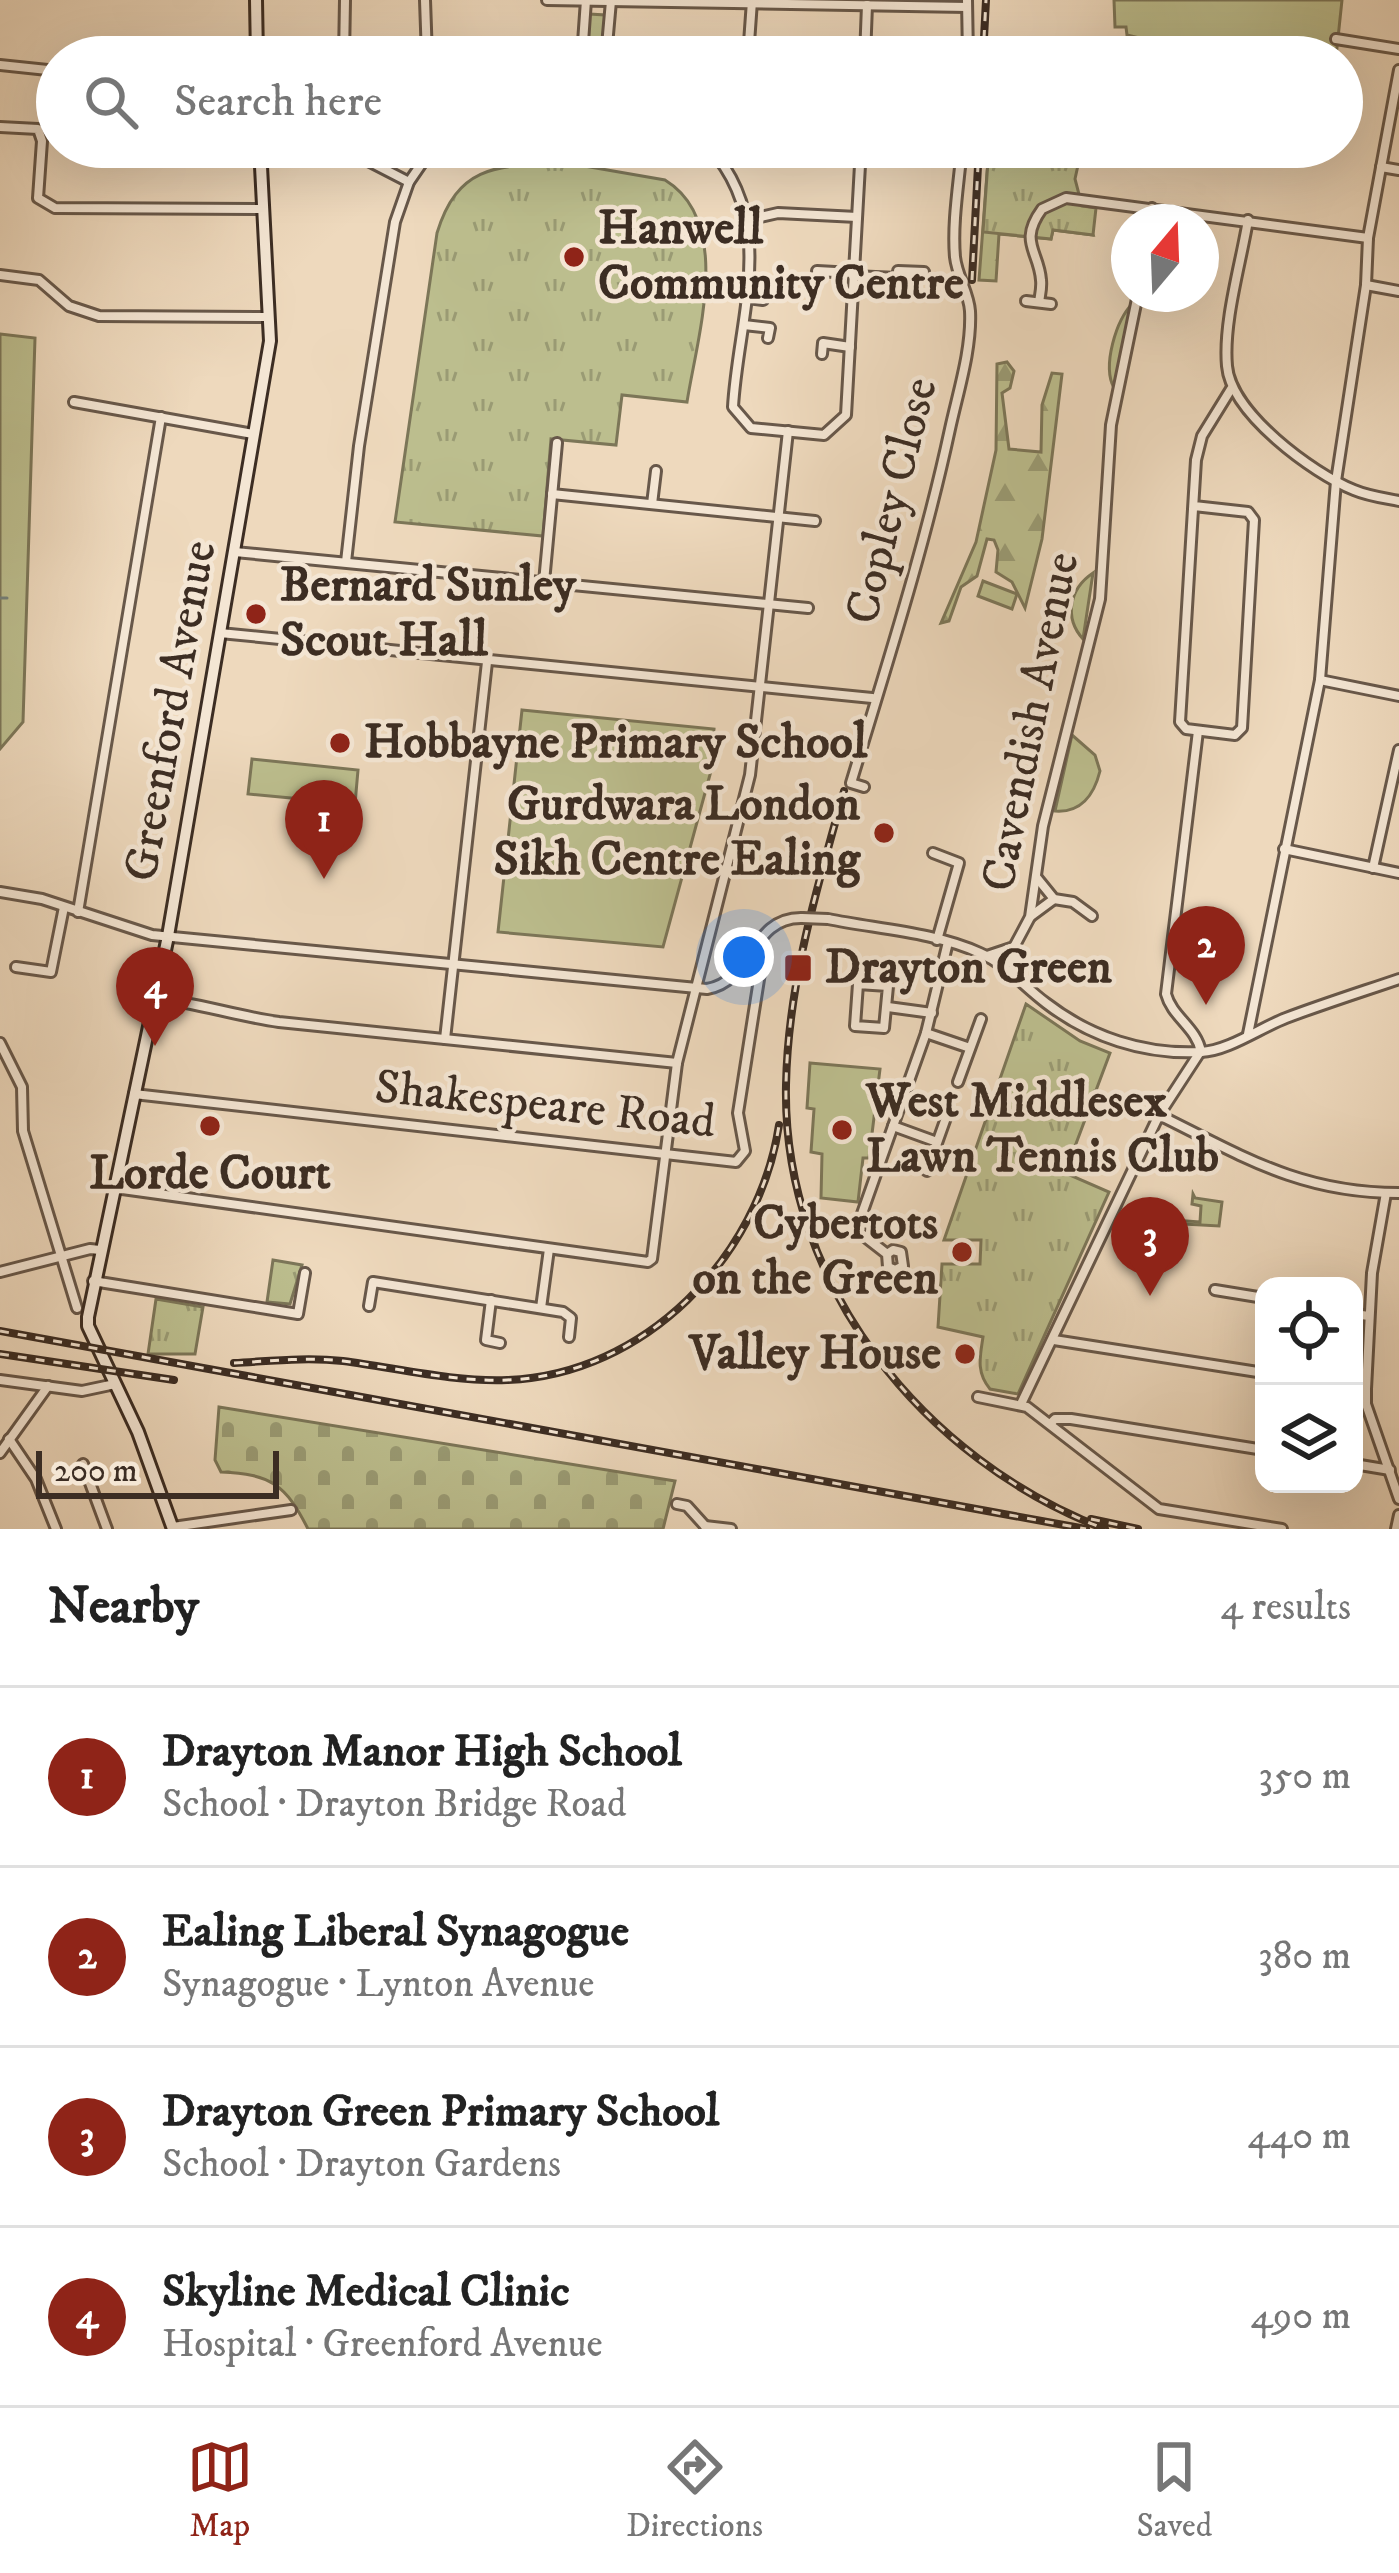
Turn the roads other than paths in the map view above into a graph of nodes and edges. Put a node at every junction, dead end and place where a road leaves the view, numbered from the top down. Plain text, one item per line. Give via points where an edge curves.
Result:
1 (256, 0) edge
2 (345, 0) edge
3 (425, 0) edge
4 (548, 0) edge
5 (586, 0) edge
6 (611, 1) edge
7 (676, 1) edge
8 (752, 1) edge
9 (867, 2) edge
10 (967, 3) edge
11 (257, 36) edge
12 (344, 36) edge
13 (426, 36) edge
14 (583, 36) edge
15 (608, 36) edge
16 (750, 36) edge
17 (866, 36) edge
18 (968, 36) edge
19 (1363, 44) edge
20 (1399, 50) edge
21 (0, 65) edge
22 (36, 69) edge
23 (1399, 70) edge
24 (0, 127) edge
25 (36, 128) edge
26 (1381, 167) junction
27 (40, 168) edge
28 (261, 168) edge
29 (382, 168) edge
30 (419, 168) edge
31 (725, 168) edge
32 (859, 168) edge
33 (961, 168) edge
34 (1399, 170) edge
35 (409, 182) junction
36 (1118, 204) edge
37 (263, 209) junction
38 (1219, 216) edge
39 (857, 217) junction
40 (747, 220) junction
41 (1248, 220) junction
42 (1368, 238) junction
43 (817, 271) dead end
44 (923, 272) dead end
45 (853, 274) junction
46 (0, 275) edge
47 (1366, 285) junction
48 (765, 286) dead end
49 (1399, 292) edge
50 (748, 298) junction
51 (1026, 301) dead end
52 (1039, 302) junction
53 (1051, 304) dead end
54 (1134, 312) edge
55 (270, 317) junction
56 (744, 325) junction
57 (768, 338) dead end
58 (850, 347) junction
59 (822, 354) dead end
60 (1232, 389) junction
61 (74, 402) dead end
62 (161, 417) junction
63 (788, 431) junction
64 (254, 434) junction
65 (557, 442) dead end
66 (656, 471) dead end
67 (1336, 481) junction
68 (552, 494) junction
69 (1399, 501) edge
70 (652, 504) junction
71 (1194, 506) junction
72 (779, 517) junction
73 (815, 521) dead end
74 (235, 552) junction
75 (346, 562) junction
76 (544, 582) junction
77 (771, 604) junction
78 (808, 608) dead end
79 (219, 633) junction
80 (487, 662) junction
81 (1320, 680) junction
82 (760, 687) junction
83 (1399, 695) edge
84 (872, 698) junction
85 (1198, 731) junction
86 (1399, 750) edge
87 (864, 788) dead end
88 (1284, 849) junction
89 (933, 853) dead end
90 (1373, 868) junction
91 (1399, 873) edge
92 (1036, 878) junction
93 (0, 892) edge
94 (1054, 899) junction
95 (64, 908) junction
96 (78, 912) junction
97 (1092, 916) dead end
98 (1030, 917) junction
99 (168, 936) junction
100 (937, 940) junction
101 (948, 942) junction
102 (1014, 946) junction
103 (764, 954) dead end
104 (987, 956) junction
105 (454, 964) junction
106 (16, 967) dead end
107 (1015, 975) junction
108 (1399, 979) edge
109 (696, 988) junction
110 (155, 998) junction
111 (888, 1007) junction
112 (932, 1013) junction
113 (981, 1018) dead end
114 (926, 1033) junction
115 (1248, 1034) junction
116 (445, 1039) junction
117 (0, 1043) edge
118 (970, 1048) junction
119 (1200, 1052) junction
120 (10, 1063) junction
121 (677, 1063) junction
122 (0, 1067) edge
123 (958, 1082) dead end
124 (133, 1094) junction
125 (947, 1114) dead end
126 (1159, 1115) junction
127 (892, 1126) junction
128 (937, 1142) junction
129 (667, 1156) junction
130 (927, 1171) dead end
131 (112, 1187) junction
132 (1386, 1193) junction
133 (1399, 1193) edge
134 (549, 1249) junction
135 (100, 1250) junction
136 (886, 1254) dead end
137 (63, 1257) junction
138 (0, 1272) edge
139 (305, 1273) dead end
140 (93, 1281) junction
141 (1215, 1290) dead end
142 (1255, 1297) edge
143 (491, 1300) junction
144 (370, 1306) dead end
145 (77, 1308) dead end
146 (541, 1308) junction
147 (1363, 1315) edge
148 (1370, 1316) junction
149 (569, 1336) dead end
150 (1054, 1340) junction
151 (500, 1342) dead end
152 (1255, 1372) edge
153 (0, 1380) edge
154 (116, 1384) junction
155 (48, 1386) junction
156 (1363, 1388) edge
157 (1366, 1389) junction
158 (978, 1397) dead end
159 (1022, 1404) junction
160 (1050, 1424) junction
161 (13, 1442) junction
162 (1255, 1449) edge
163 (0, 1453) edge
164 (83, 1464) dead end
165 (1363, 1465) edge
166 (1390, 1469) junction
167 (1399, 1499) edge
168 (677, 1504) dead end
169 (290, 1510) dead end
170 (1399, 1515) edge
171 (704, 1527) edge
172 (173, 1528) edge
173 (56, 1529) edge
174 (107, 1529) edge
175 (731, 1529) edge
176 (1282, 1529) edge
177 (1396, 1529) edge

1 - 11 street
2 - 12 street
3 - 13 street
4 - 5 street
5 - 6 street
5 - 14 street
6 - 7 street
6 - 15 street
7 - 8 street
8 - 9 street
8 - 16 street
9 - 10 street
9 - 17 street
10 - 18 street
19 - 20 street
21 - 22 street
23 - 26 street
24 - 25 street
26 - 34 street
26 - 42 street
27 - 37 street via 38,198 55,208
28 - 37 street, Greenford Avenue
29 - 35 street
30 - 35 street
31 - 40 street
32 - 39 street
33 - 84 street, Copley Close via 955,254 970,310 964,365 900,627
35 - 75 street via 395,222
36 - 52 street via 1066,198 1042,209 1030,238 1042,277
37 - 55 street, Greenford Avenue
38 - 41 street
39 - 40 street via 778,213
39 - 45 street
40 - 50 street
41 - 42 street
41 - 60 street via 1229,332
42 - 47 street
43 - 45 street
44 - 45 street
45 - 58 street
46 - 55 street via 39,280 69,306 99,316
47 - 49 street
47 - 67 street
48 - 50 street via 763,300
50 - 56 street
51 - 52 street
52 - 53 street
54 - 92 street, Cavendish Avenue via 1111,424 1100,598
55 - 64 street, Greenford Avenue
56 - 57 street via 770,328
56 - 63 street via 733,407 746,427
58 - 59 street via 823,343
58 - 63 street via 844,420 824,435
60 - 67 street via 1276,439
60 - 71 street via 1202,436
61 - 62 street
62 - 64 street
62 - 96 street
63 - 72 street
64 - 74 street, Greenford Avenue
65 - 68 street
66 - 70 street
67 - 69 street
67 - 81 street
68 - 70 street
68 - 76 street
70 - 72 street
71 - 85 street via 1180,722
71 - 85 street via 1248,512 1254,520 1242,728 1235,735
72 - 73 street
72 - 77 street
74 - 75 street
74 - 79 street, Greenford Avenue
75 - 76 street
76 - 77 street
77 - 78 street
77 - 82 street
79 - 80 street
79 - 99 street, Greenford Avenue
80 - 82 street
80 - 105 street
81 - 83 street
81 - 88 street
82 - 84 street
82 - 109 street via 743,808
84 - 87 street, Copley Close via 851,783
85 - 119 street via 1166,994
86 - 90 street
88 - 90 street
88 - 115 street
89 - 100 street via 959,863
90 - 91 street
92 - 94 street
92 - 98 street, Cavendish Avenue
93 - 95 street
94 - 97 street
94 - 98 street
95 - 96 street
95 - 106 street via 50,972
96 - 99 street
98 - 102 street, Cavendish Avenue
99 - 105 street
99 - 110 street, Greenford Avenue
100 - 101 street
100 - 109 street, bridge via 828,919 776,923 729,981
101 - 104 street
101 - 112 street
102 - 104 street, Cavendish Avenue
102 - 107 street, Cavendish Avenue
103 - 129 street, Shakespeare Road via 738,1113 744,1154 732,1162
104 - 107 street
105 - 109 street
105 - 116 street
107 - 119 street via 1106,1039
108 - 115 street
109 - 121 street
110 - 116 street via 247,1018
110 - 124 street, Greenford Avenue
111 - 111 street via 884,1028 856,1027 859,984 888,986
111 - 112 street
112 - 114 street
113 - 118 street
114 - 118 street
114 - 127 street
115 - 119 street
116 - 121 street
117 - 120 street
118 - 123 street
119 - 126 street
120 - 122 street
120 - 137 street via 22,1087 22,1131
121 - 129 street
124 - 129 street, Shakespeare Road
124 - 131 street, Greenford Avenue
125 - 128 street
126 - 132 street via 1280,1175
126 - 150 street
127 - 128 street
127 - 136 street via 859,1227
128 - 130 street
129 - 134 street via 649,1262
131 - 134 street
131 - 135 street, Greenford Avenue
132 - 133 street
132 - 148 street
134 - 146 street
135 - 137 street
135 - 140 street, Greenford Avenue
137 - 138 street
137 - 145 street
139 - 140 street via 298,1314
140 - 154 street, Greenford Avenue via 88,1326
141 - 142 street
143 - 144 street via 373,1282
143 - 146 street
143 - 151 street via 486,1340
146 - 149 street via 571,1318
147 - 148 street
148 - 157 street
150 - 152 street
150 - 159 street
153 - 155 street
154 - 155 street
154 - 172 street, Greenford Avenue
155 - 161 street
156 - 157 street
157 - 166 street
158 - 159 street
159 - 160 street
160 - 162 street via 1071,1419
160 - 176 street via 1159,1509
161 - 163 street
161 - 173 street
164 - 174 street
165 - 166 street
166 - 167 street
168 - 171 street
169 - 172 street
170 - 177 street
171 - 175 street

